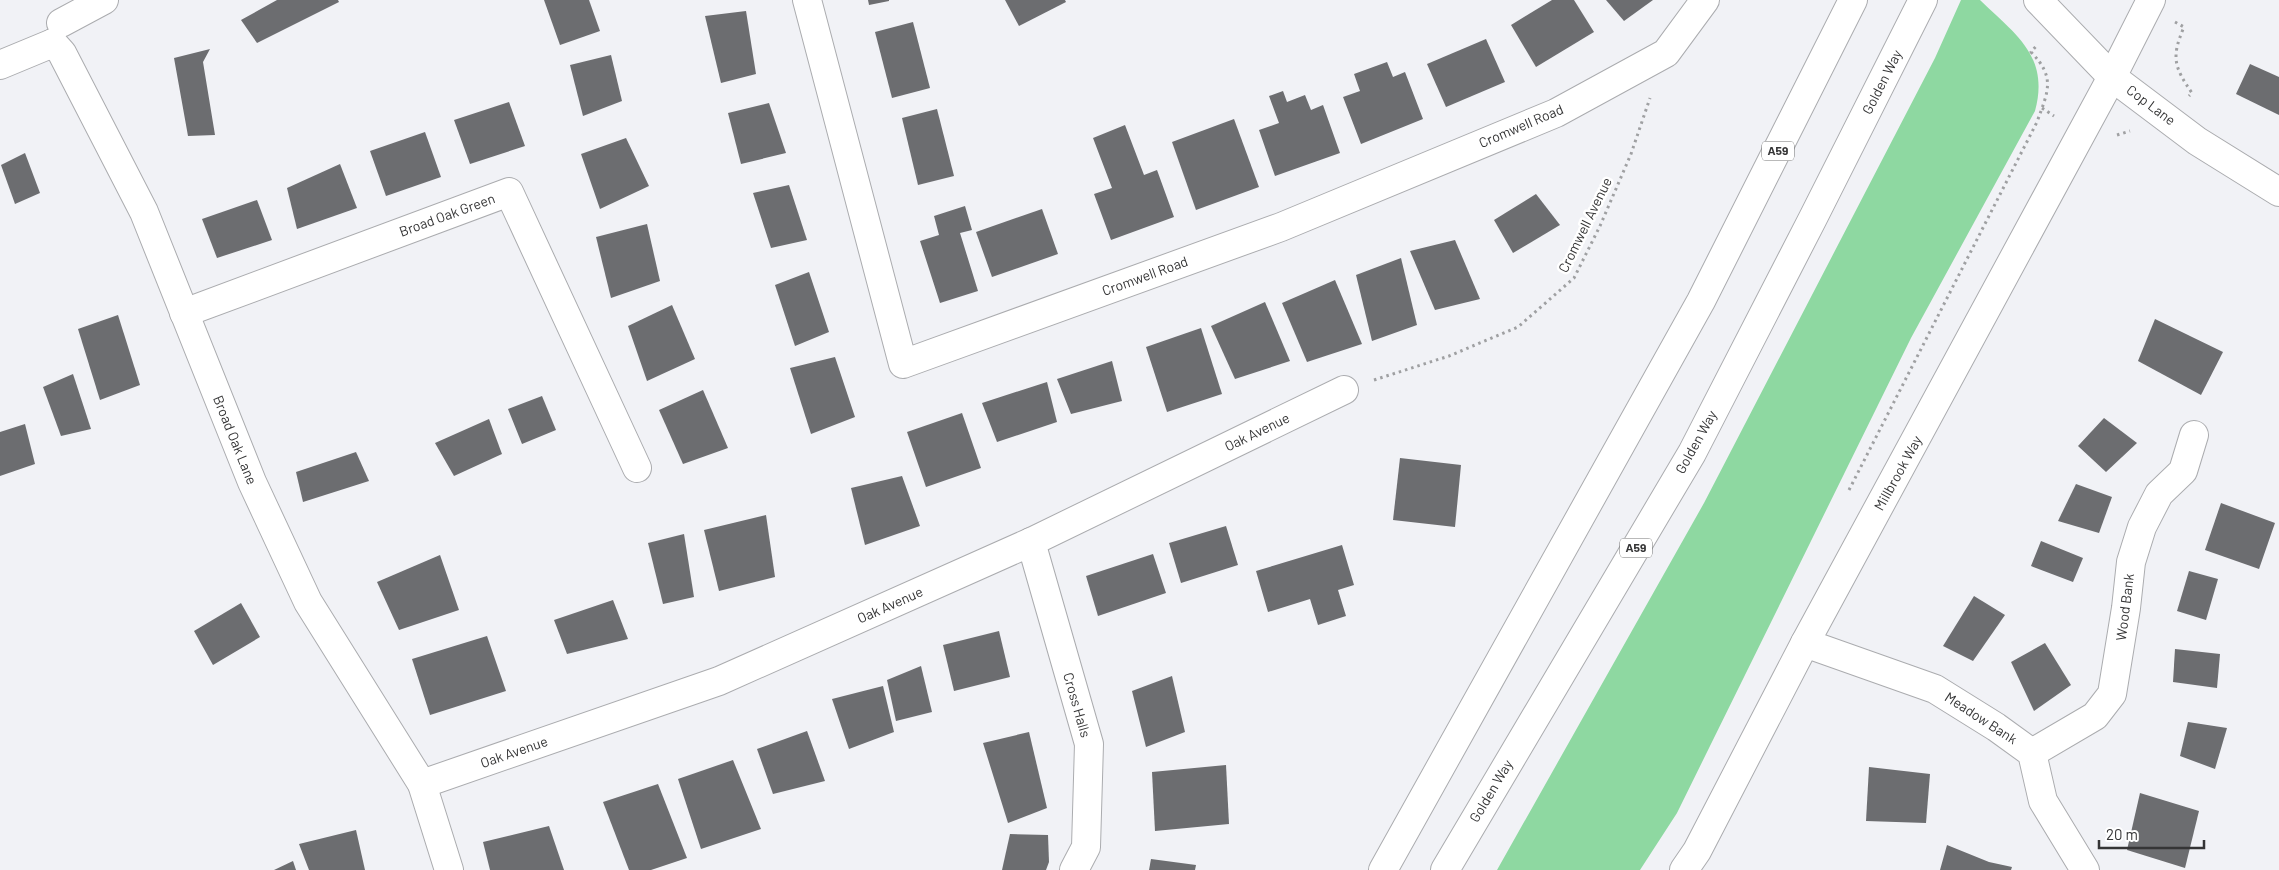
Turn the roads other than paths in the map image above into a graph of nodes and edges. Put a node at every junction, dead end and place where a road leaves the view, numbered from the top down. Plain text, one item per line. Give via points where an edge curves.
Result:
1 (104, 0) edge
2 (807, 0) edge
3 (1705, 0) edge
4 (1853, 0) edge
5 (1923, 0) edge
6 (2038, 0) edge
7 (2151, 0) edge
8 (56, 22) edge
9 (0, 65) edge
10 (2112, 77) junction
11 (2279, 192) edge
12 (184, 313) junction
13 (1344, 390) road end
14 (2194, 435) dead end
15 (637, 468) dead end
16 (1031, 542) junction
17 (1806, 644) junction
18 (2032, 752) junction
19 (422, 784) junction
20 (449, 870) edge
21 (1074, 870) edge
22 (1383, 870) edge
23 (1445, 870) edge
24 (1684, 870) edge
25 (2085, 870) edge

1 - 8 main road
2 - 3 main road, Cromwell Road via 903,364 1290,223 1556,113 1666,53
4 - 22 main road, A59 via 1701,301
5 - 23 main road, Golden Way / A59 via 1692,453
6 - 10 main road, Cop Lane
7 - 10 main road, Millbrook Way
8 - 9 main road
8 - 12 main road, Broad Oak Lane via 62,53 144,212
10 - 11 main road, Cop Lane via 2197,141
10 - 17 main road, Millbrook Way
12 - 15 main road, Broad Oak Green via 509,192
12 - 19 main road, Broad Oak Lane via 252,482 308,602
13 - 16 main road, Oak Avenue
14 - 18 main road, Wood Bank via 2183,470 2160,494 2142,527 2131,562 2112,694 2096,716
16 - 19 main road, Oak Avenue via 719,681
16 - 21 main road, Cross Halls via 1089,744 1086,847
17 - 18 main road, Meadow Bank via 1935,688
17 - 24 main road, Millbrook Way
18 - 25 main road, Meadow Bank via 2043,801
19 - 20 main road, Broad Oak Lane

